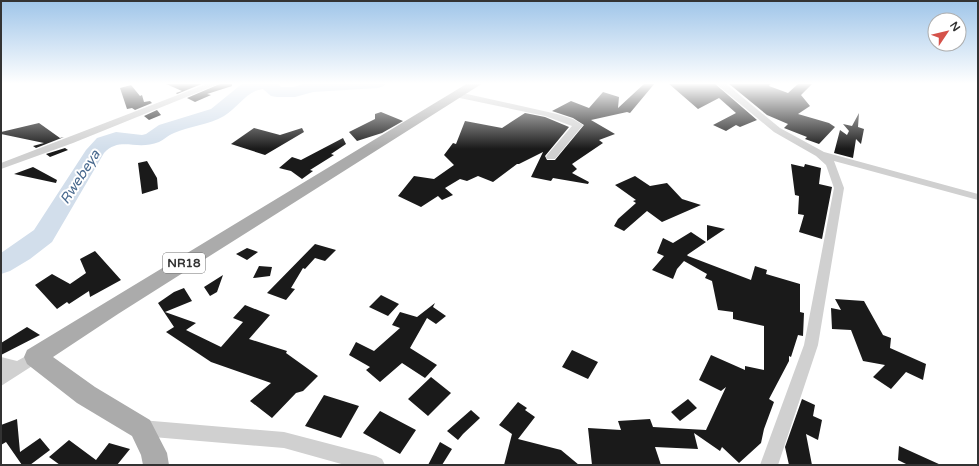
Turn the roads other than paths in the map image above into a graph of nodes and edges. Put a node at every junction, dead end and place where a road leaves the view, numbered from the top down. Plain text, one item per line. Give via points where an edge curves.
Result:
1 (162, 105) edge
2 (442, 105) edge
3 (501, 105) edge
4 (746, 105) edge
5 (820, 154) junction
6 (551, 157) dead end
7 (1, 166) edge
8 (978, 197) edge
9 (35, 357) junction
10 (1, 363) edge
11 (19, 368) junction
12 (1, 379) edge
13 (141, 428) junction
14 (156, 465) edge
15 (376, 465) edge
16 (769, 465) edge

1 - 7 street
2 - 9 main road, NR18
3 - 6 street via 565,118 578,125
4 - 5 street via 777,130
5 - 8 street
5 - 16 street via 831,164 839,188 811,345
9 - 11 street
9 - 13 main road via 86,396
10 - 11 street
11 - 12 street
13 - 14 main road via 154,453
13 - 15 street via 284,440

